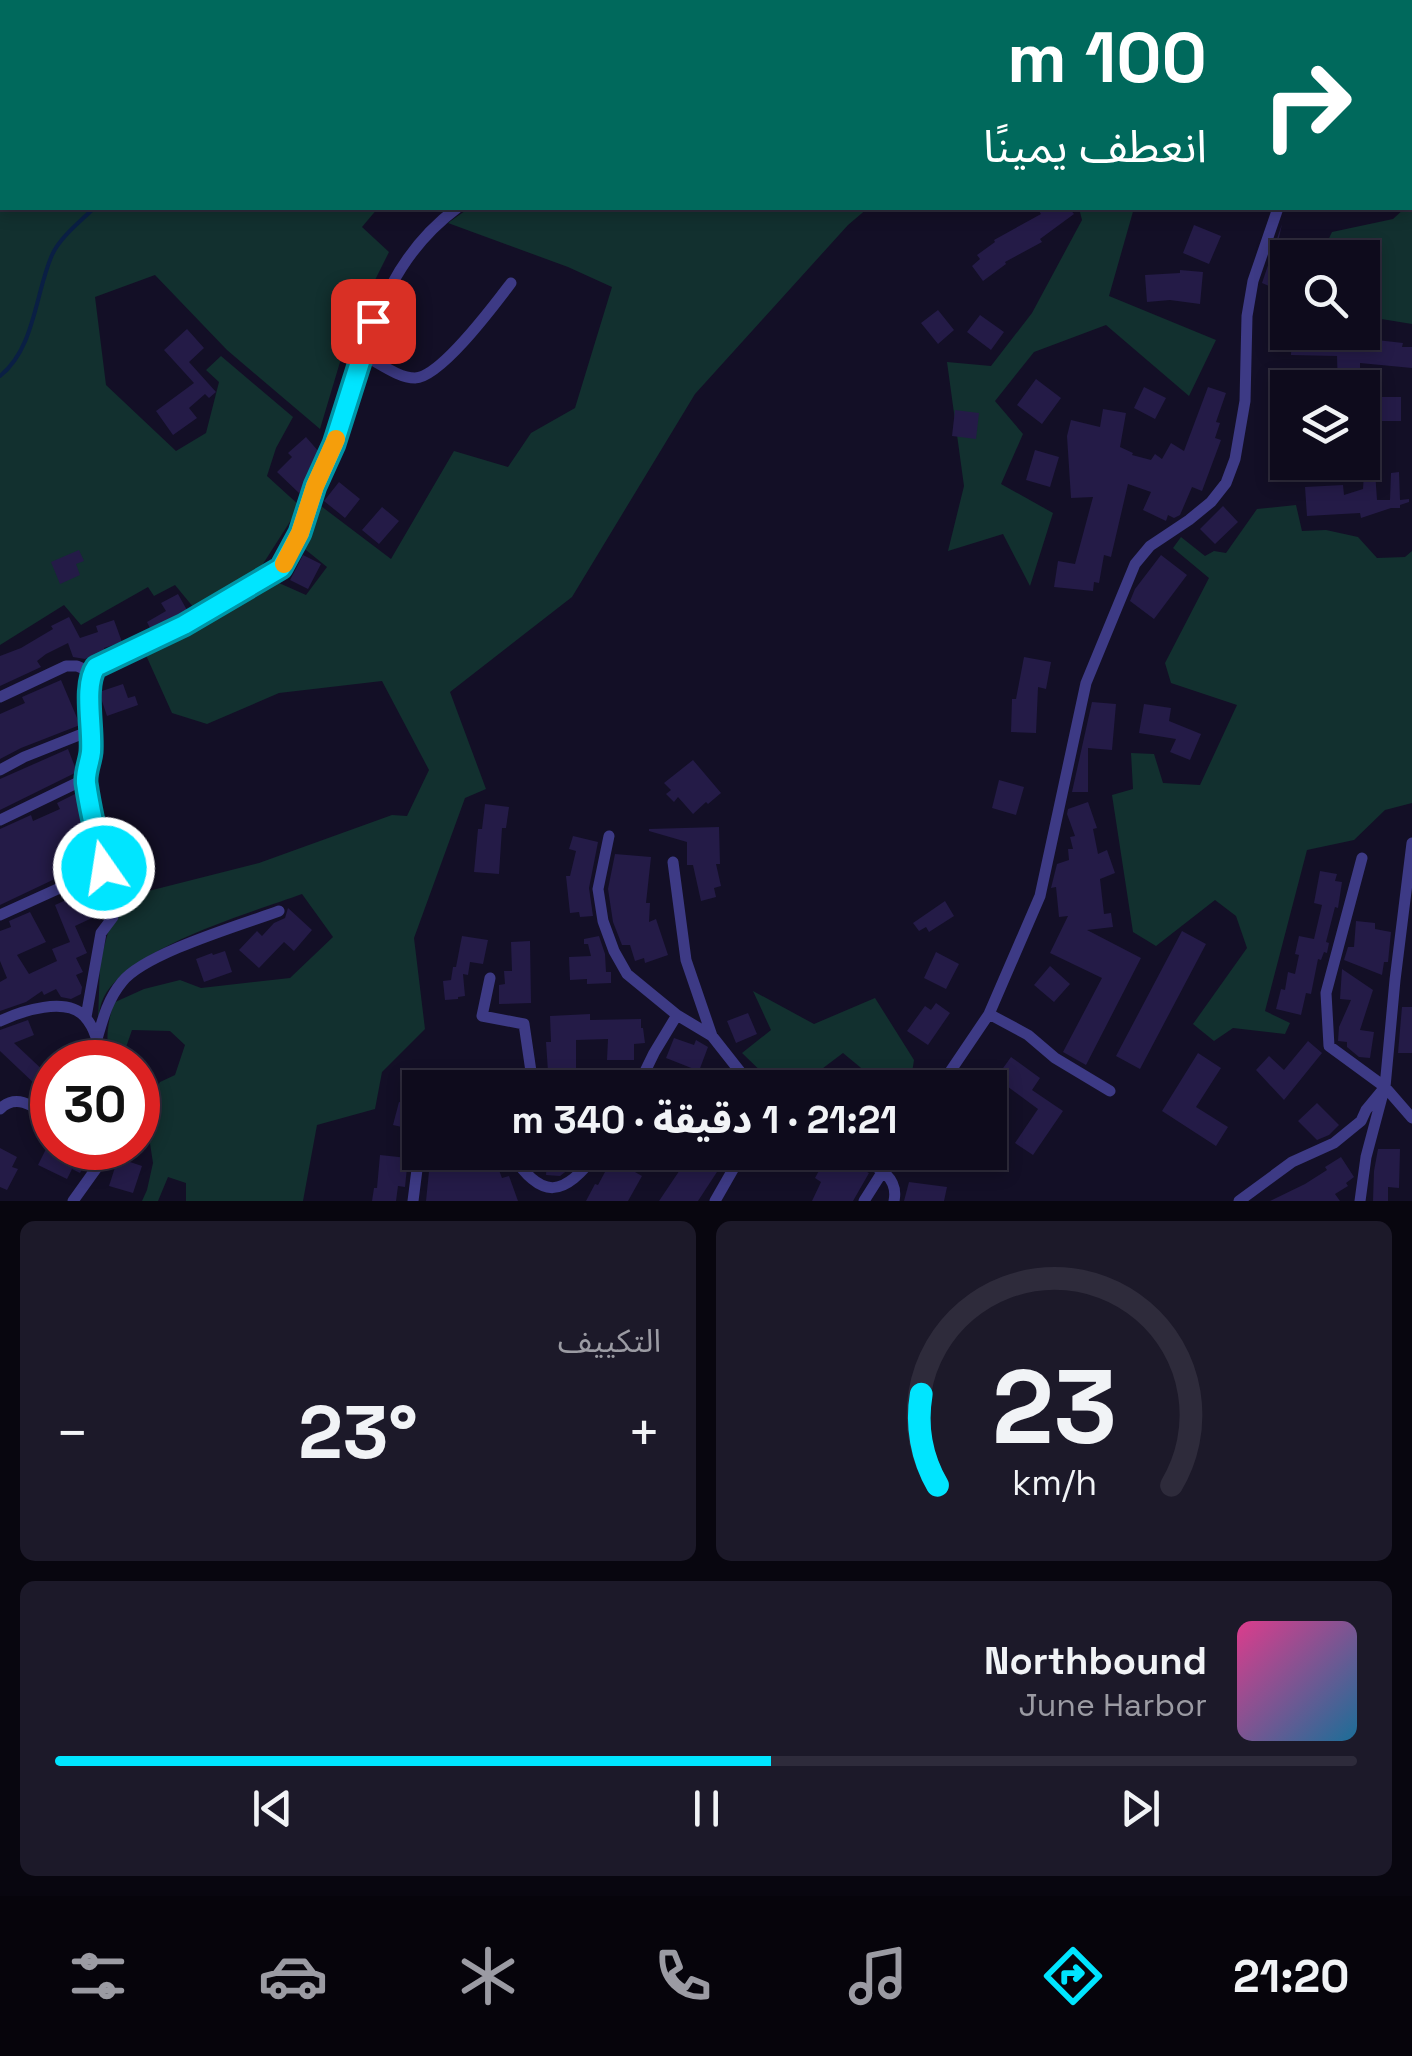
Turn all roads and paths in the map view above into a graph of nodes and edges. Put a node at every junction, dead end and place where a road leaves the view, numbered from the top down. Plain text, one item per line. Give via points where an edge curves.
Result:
1 (454, 210) edge
2 (1277, 210) edge
3 (512, 283) dead end
4 (363, 355) junction
5 (91, 672) junction
6 (0, 697) edge
7 (92, 730) junction
8 (0, 770) edge
9 (86, 778) junction
10 (0, 820) edge
11 (608, 836) dead end
12 (1412, 844) edge
13 (1362, 858) dead end
14 (673, 862) dead end
15 (104, 868) junction
16 (279, 912) dead end
17 (0, 915) edge
18 (490, 978) dead end
19 (989, 1014) junction
20 (677, 1015) junction
21 (86, 1018) junction
22 (0, 1021) edge
23 (712, 1036) junction
24 (97, 1039) joint
25 (531, 1070) edge
26 (646, 1070) edge
27 (739, 1070) edge
28 (952, 1070) edge
29 (1385, 1087) junction
30 (1110, 1090) dead end
31 (30, 1106) edge
32 (0, 1108) edge
33 (1412, 1118) edge
34 (95, 1170) edge
35 (417, 1170) edge
36 (519, 1170) edge
37 (584, 1170) edge
38 (733, 1170) edge
39 (883, 1171) joint
40 (72, 1201) edge
41 (413, 1201) edge
42 (715, 1201) edge
43 (864, 1201) edge
44 (894, 1201) edge
45 (1240, 1201) edge
46 (1360, 1201) edge

1 - 4 street via 399,268
2 - 19 street via 1252,282 1245,401 1226,483 1135,564 1086,683 1040,896
3 - 4 street via 426,375 404,376
4 - 5 street via 300,533 281,568
5 - 6 street via 66,666
5 - 7 street
7 - 8 street
7 - 9 street
9 - 10 street
9 - 15 street
11 - 20 street via 598,889 614,951 627,974
12 - 29 street
13 - 29 street via 1326,993 1329,1046
14 - 23 street via 686,960
15 - 17 street
15 - 21 street via 114,898 112,917 101,933
16 - 24 street via 156,958 124,978 107,1004
18 - 25 street via 482,1016 524,1024
19 - 28 street
19 - 30 street
20 - 23 street
20 - 26 street
21 - 22 street via 66,1006
21 - 24 street
23 - 27 street
29 - 33 street
29 - 45 street via 1361,1121 1334,1143 1292,1162
29 - 46 street
31 - 32 street via 14,1100
34 - 40 street
35 - 41 street
36 - 37 street via 544,1191 561,1191
38 - 42 street
39 - 43 street
39 - 44 street via 896,1191

